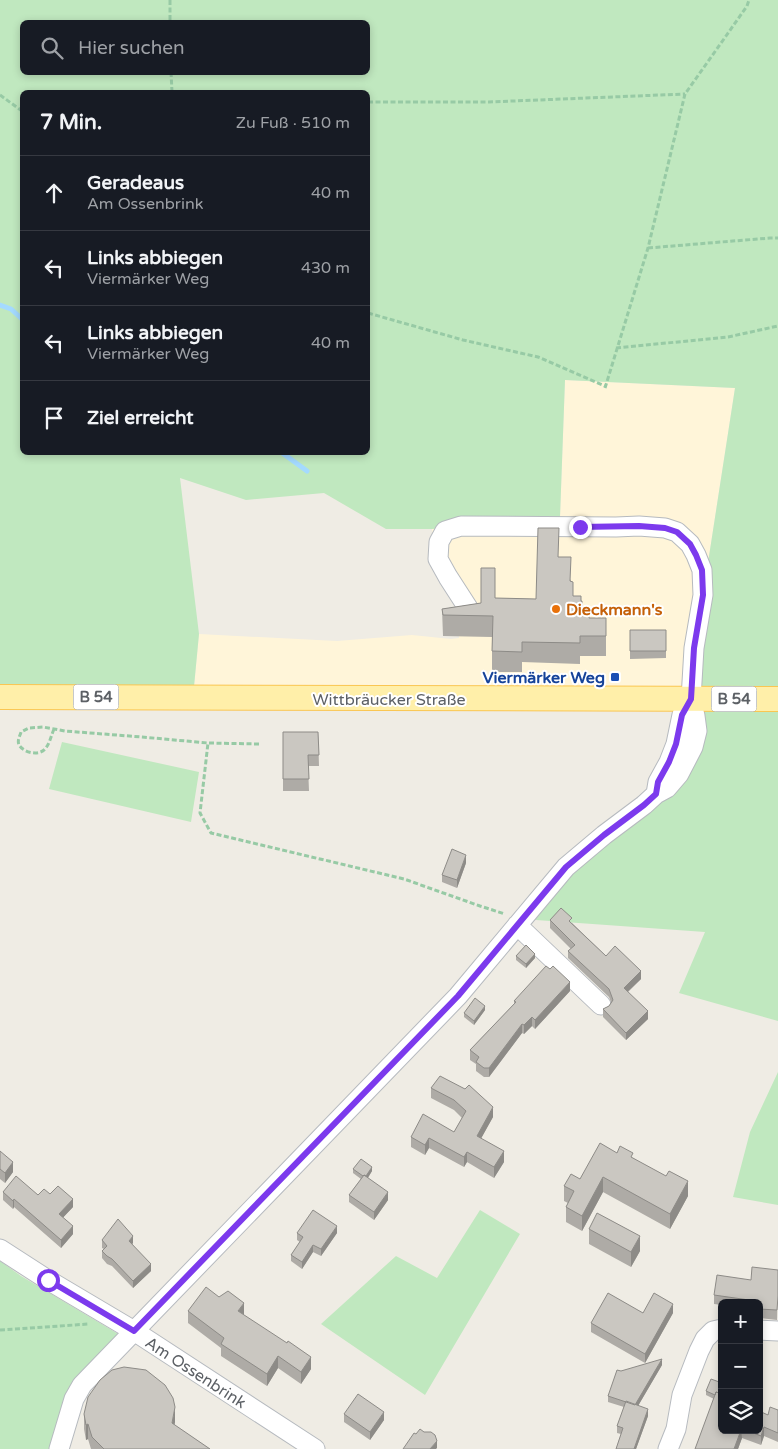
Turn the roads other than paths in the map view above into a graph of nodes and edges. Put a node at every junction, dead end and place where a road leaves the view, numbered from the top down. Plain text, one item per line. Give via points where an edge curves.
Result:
1 (468, 608) edge
2 (0, 697) edge
3 (691, 699) junction
4 (778, 699) edge
5 (520, 922) junction
6 (601, 1005) dead end
7 (0, 1249) edge
8 (718, 1330) edge
9 (763, 1330) edge
10 (134, 1331) junction
11 (778, 1331) edge
12 (59, 1449) edge
13 (315, 1449) edge
14 (668, 1449) edge

1 - 3 street via 438,559 439,542 445,531 461,526 616,520 677,532 690,544 702,570 703,595 694,648
2 - 3 main road, Wittbräucker Straße / B 54
3 - 4 main road, Wittbräucker Straße / B 54
3 - 5 street via 697,731 679,774 667,788 566,867
5 - 6 street
5 - 10 street via 458,996
7 - 10 street, Am Ossenbrink
8 - 14 street via 705,1339 699,1352 682,1395 676,1429
9 - 11 street
10 - 12 street via 77,1392
10 - 13 street, Am Ossenbrink

